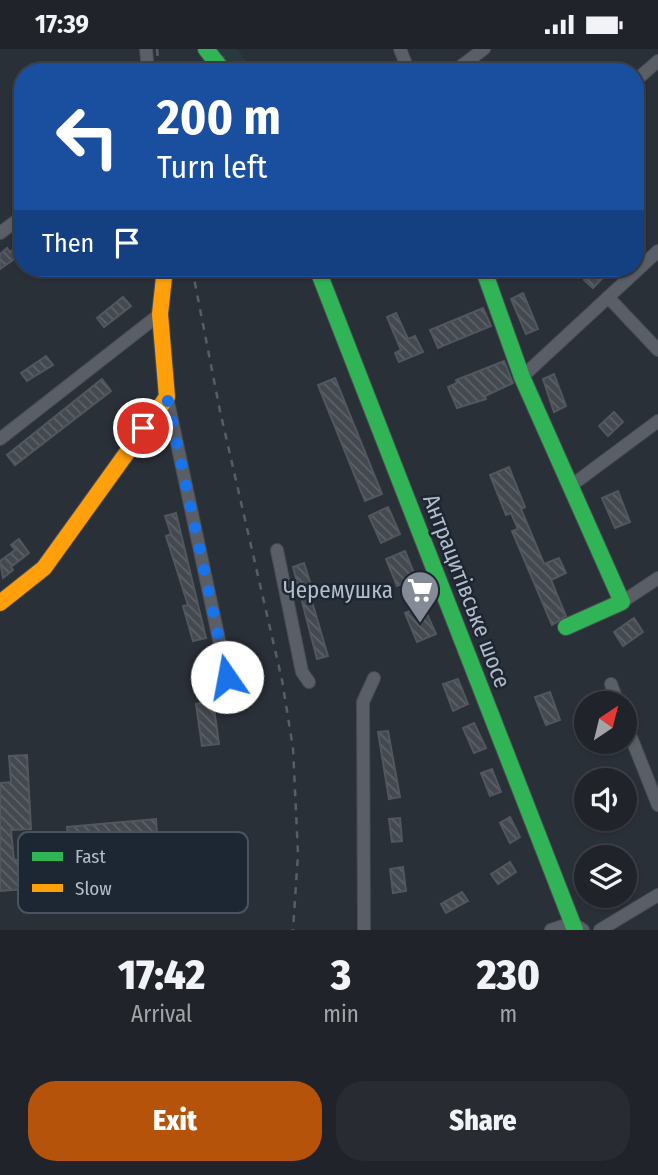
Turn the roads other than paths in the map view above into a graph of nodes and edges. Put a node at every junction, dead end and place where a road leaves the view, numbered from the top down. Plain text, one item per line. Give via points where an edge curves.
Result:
1 (206, 49) edge
2 (484, 49) edge
3 (658, 61) edge
4 (217, 63) edge
5 (465, 63) edge
6 (644, 73) edge
7 (658, 251) edge
8 (644, 264) edge
9 (163, 277) edge
10 (321, 277) edge
11 (486, 277) edge
12 (630, 277) edge
13 (608, 297) junction
14 (160, 314) junction
15 (658, 349) edge
16 (522, 377) junction
17 (167, 397) junction
18 (658, 421) edge
19 (0, 439) edge
20 (572, 485) junction
21 (277, 550) dead end
22 (658, 578) edge
23 (622, 602) junction
24 (0, 603) edge
25 (566, 627) dead end
26 (227, 677) dead end
27 (374, 678) dead end
28 (309, 682) dead end
29 (611, 684) dead end
30 (614, 691) edge
31 (637, 752) edge
32 (658, 805) edge
33 (658, 895) edge
34 (577, 928) edge
35 (364, 930) edge
36 (551, 930) edge
37 (600, 930) edge

1 - 4 street
2 - 5 street
3 - 6 street
7 - 8 street
9 - 14 street
10 - 34 street, Антрацитівське шосе
11 - 16 street
12 - 13 street
13 - 15 street
13 - 16 street
14 - 17 street
14 - 19 street
16 - 20 street
17 - 24 street via 44,568
17 - 26 street
18 - 20 street
20 - 23 street
21 - 28 street via 302,672
22 - 23 street
23 - 25 street
27 - 35 street via 363,702
29 - 30 street
31 - 32 street
33 - 37 street
34 - 36 street

